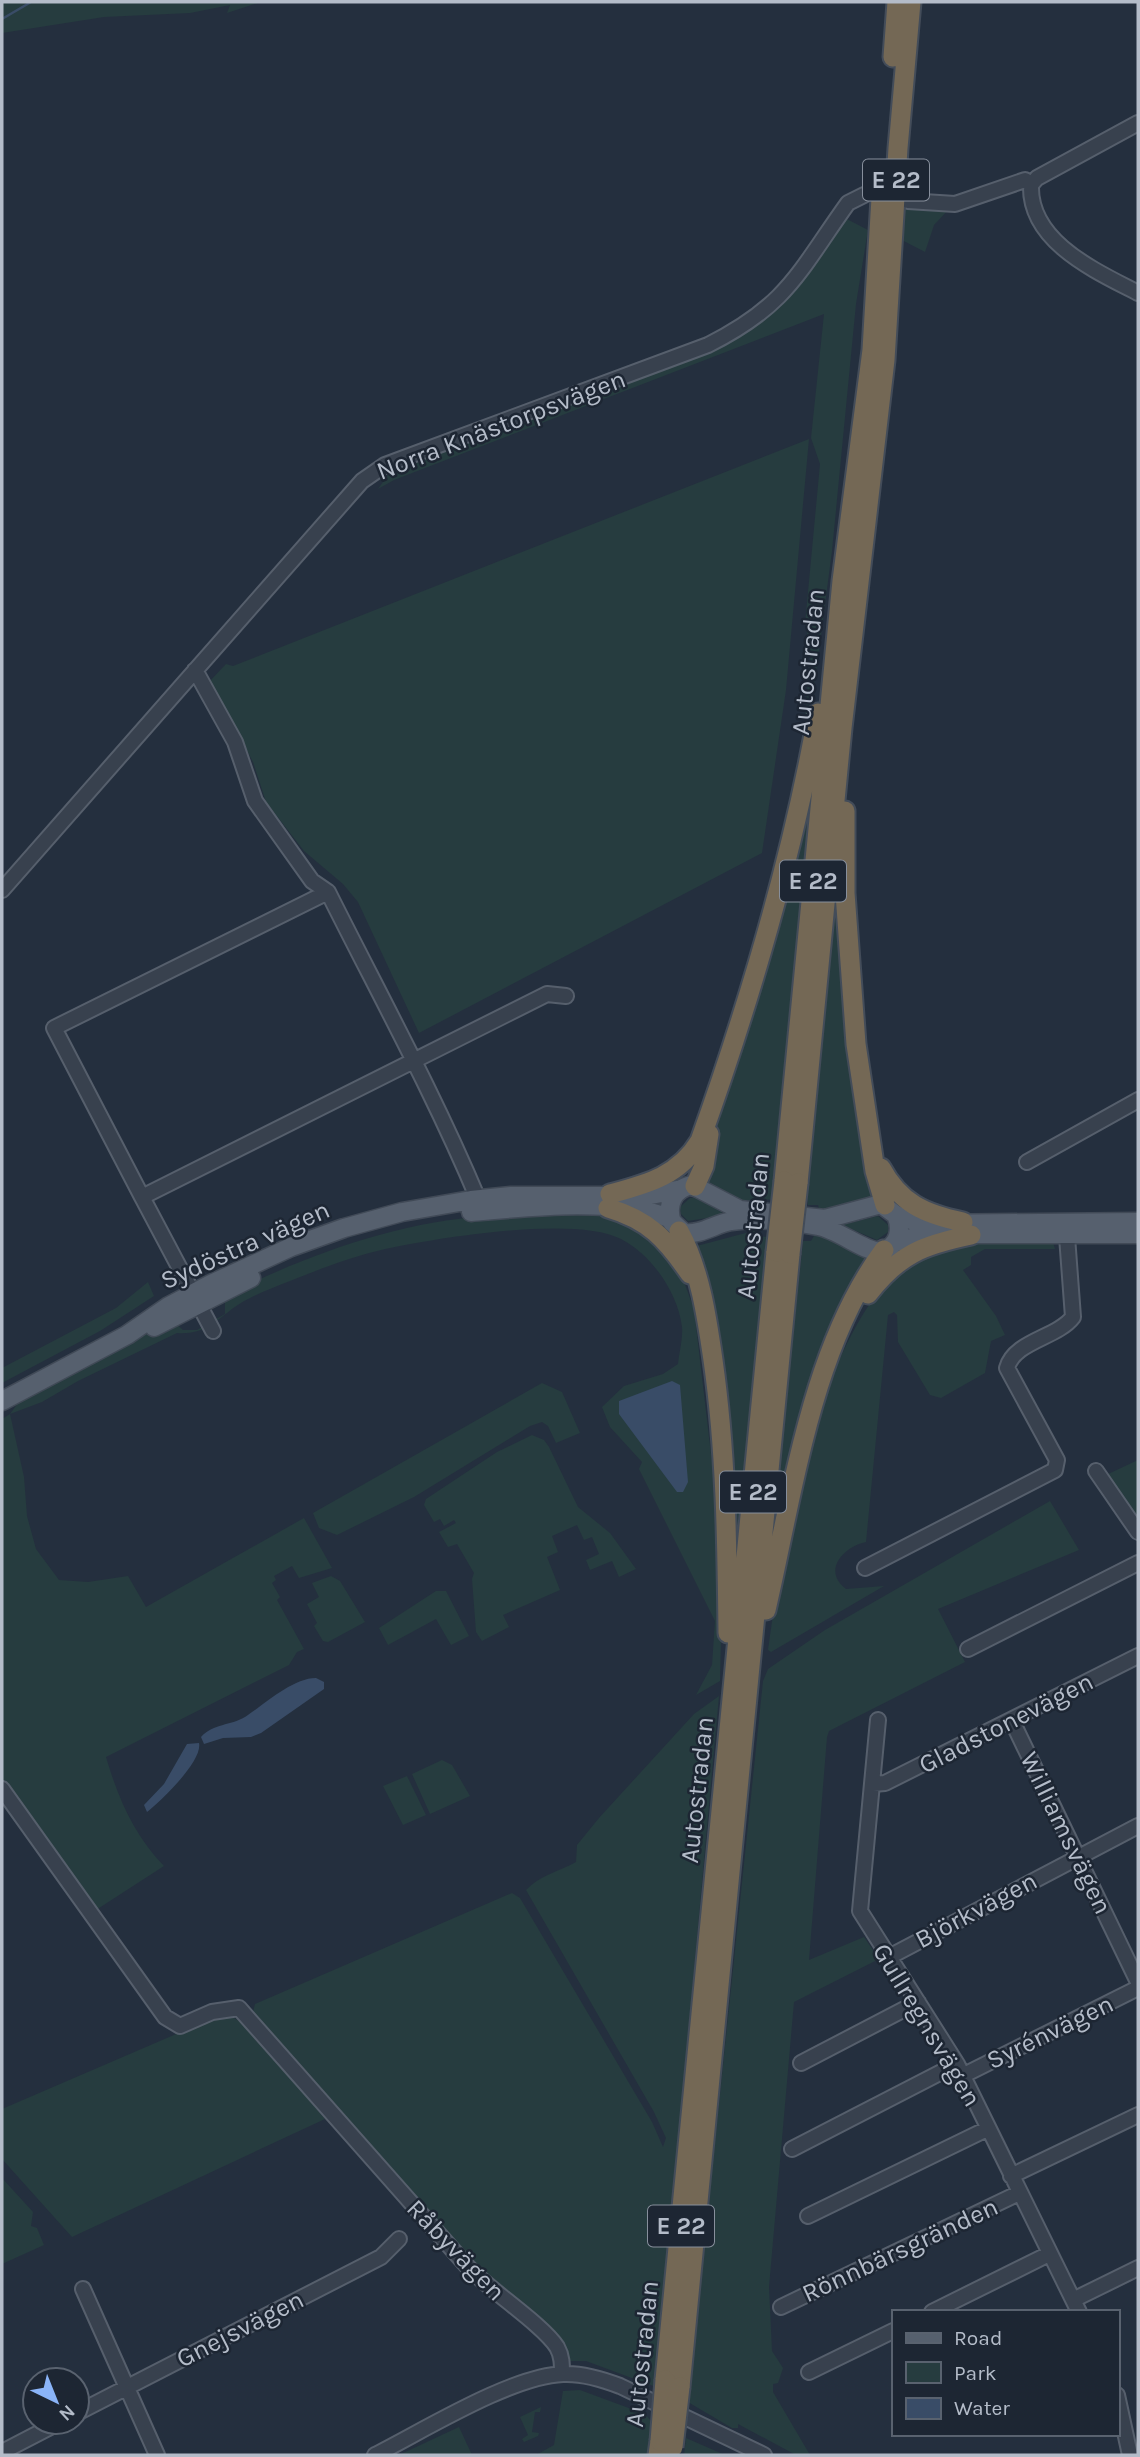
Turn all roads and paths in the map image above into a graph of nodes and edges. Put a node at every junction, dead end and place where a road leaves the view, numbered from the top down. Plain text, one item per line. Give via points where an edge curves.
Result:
1 (897, 2) edge
2 (911, 2) edge
3 (1138, 123) edge
4 (1031, 185) junction
5 (864, 195) dead end
6 (908, 201) dead end
7 (1138, 293) edge
8 (842, 581) junction
9 (195, 670) junction
10 (842, 728) junction
11 (2, 890) edge
12 (328, 892) junction
13 (566, 996) dead end
14 (412, 1061) junction
15 (1138, 1100) edge
16 (712, 1105) junction
17 (871, 1148) junction
18 (1027, 1162) dead end
19 (791, 1182) junction
20 (688, 1187) junction
21 (142, 1197) junction
22 (478, 1199) junction
23 (609, 1201) junction
24 (891, 1210) junction
25 (1138, 1222) edge
26 (675, 1225) junction
27 (967, 1228) junction
28 (1066, 1228) junction
29 (1138, 1234) edge
30 (889, 1247) junction
31 (783, 1253) junction
32 (700, 1290) junction
33 (196, 1300) junction
34 (213, 1331) dead end
35 (838, 1338) junction
36 (2, 1401) edge
37 (1097, 1471) dead end
38 (1138, 1532) edge
39 (1138, 1563) edge
40 (865, 1568) dead end
41 (968, 1649) dead end
42 (1138, 1656) edge
43 (748, 1689) junction
44 (878, 1720) dead end
45 (1013, 1721) junction
46 (729, 1732) junction
47 (873, 1784) junction
48 (2, 1789) edge
49 (1138, 1826) edge
50 (1076, 1857) junction
51 (889, 1956) junction
52 (1138, 1982) edge
53 (1138, 1989) edge
54 (918, 2002) junction
55 (801, 2063) dead end
56 (959, 2070) junction
57 (1138, 2115) edge
58 (987, 2129) junction
59 (792, 2148) dead end
60 (1011, 2176) junction
61 (1019, 2193) junction
62 (808, 2216) dead end
63 (399, 2239) dead end
64 (1049, 2254) junction
65 (1138, 2268) edge
66 (83, 2289) dead end
67 (1076, 2306) edge
68 (781, 2307) dead end
69 (950, 2308) edge
70 (892, 2331) edge
71 (809, 2372) dead end
72 (562, 2374) junction
73 (672, 2384) junction
74 (128, 2387) junction
75 (1119, 2402) edge
76 (91, 2406) edge
77 (33, 2436) edge
78 (1133, 2447) edge
79 (666, 2450) edge
80 (2, 2452) edge
81 (157, 2455) edge
82 (375, 2455) edge
83 (764, 2455) edge

1 - 8 highway, Autostradan / E 22 via 872,350
2 - 10 highway, Autostradan / E 22 via 885,360
3 - 4 street
4 - 6 street via 1024,180 955,204
4 - 7 street via 1030,200 1056,241 1092,270
5 - 9 street, Norra Knästorpsvägen via 848,203 783,295 740,328 708,345 370,474
8 - 16 highway via 788,860
8 - 19 highway, Autostradan / E 22
9 - 11 street, Norra Knästorpsvägen
9 - 12 street via 234,742 255,801 312,881
10 - 17 highway via 849,970
10 - 19 highway, Autostradan / E 22
12 - 14 street
12 - 21 street via 54,1028
13 - 14 street via 547,994
14 - 21 street
14 - 22 street via 449,1130
15 - 18 street
16 - 20 highway via 704,1166
16 - 23 highway via 700,1141 681,1165
17 - 24 highway
17 - 27 highway via 904,1200
19 - 31 highway, Autostradan / E 22, bridge
20 - 23 main road, Sydöstra vägen
20 - 24 main road via 746,1211 831,1219 872,1204
20 - 26 main road via 671,1202
21 - 33 street
22 - 23 main road, Sydöstra vägen
22 - 33 main road, Sydöstra vägen via 344,1228 291,1247
23 - 26 main road, Sydöstra vägen via 646,1210
23 - 32 highway via 652,1227
23 - 33 main road, Sydöstra vägen via 470,1212 405,1224 307,1254
24 - 27 main road via 923,1223
24 - 30 main road via 899,1229
25 - 28 main road
26 - 30 main road via 692,1233 733,1221 768,1221 833,1229 869,1251
26 - 32 highway
27 - 28 main road
27 - 30 main road via 924,1234
27 - 35 highway via 896,1262
28 - 29 main road
28 - 40 street via 1073,1317 1016,1354 1007,1368 1056,1460 1055,1470
30 - 35 highway via 864,1281
31 - 43 highway, Autostradan / E 22
31 - 46 highway, Autostradan / E 22
32 - 46 highway via 721,1417 726,1482
33 - 34 street
33 - 36 main road, Sydöstra vägen via 169,1306 127,1335
35 - 43 highway via 807,1426
37 - 38 street
39 - 41 street
42 - 45 street, Gladstonevägen
43 - 73 highway, Autostradan / E 22
44 - 47 street, Gullregnsvägen
45 - 47 street, Gladstonevägen via 885,1783
45 - 50 street, Williamsvägen
46 - 73 highway, Autostradan / E 22
47 - 51 street, Gullregnsvägen via 860,1911
48 - 72 street, Råbyvägen via 165,2017 180,2026 212,2012 239,2008 467,2266 553,2342 561,2357
49 - 50 street, Björkvägen
50 - 51 street, Björkvägen
50 - 52 street, Williamsvägen
51 - 54 street, Gullregnsvägen
53 - 56 street, Syrénvägen
54 - 55 street
54 - 56 street, Gullregnsvägen
56 - 58 street, Gullregnsvägen
56 - 59 street, Syrénvägen
57 - 60 street
58 - 60 street, Gullregnsvägen
58 - 62 street
60 - 61 street, Gullregnsvägen
61 - 64 street, Gullregnsvägen
61 - 68 street, Rönnbärsgränden
63 - 74 street, Gnejsvägen via 381,2257
64 - 67 street, Gullregnsvägen
64 - 69 street
65 - 67 street
66 - 74 street
70 - 71 street
72 - 82 street via 516,2387
72 - 83 street via 621,2386
73 - 79 highway, Autostradan / E 22, bridge
74 - 76 street, Gnejsvägen
74 - 81 street
75 - 78 street
77 - 80 street

